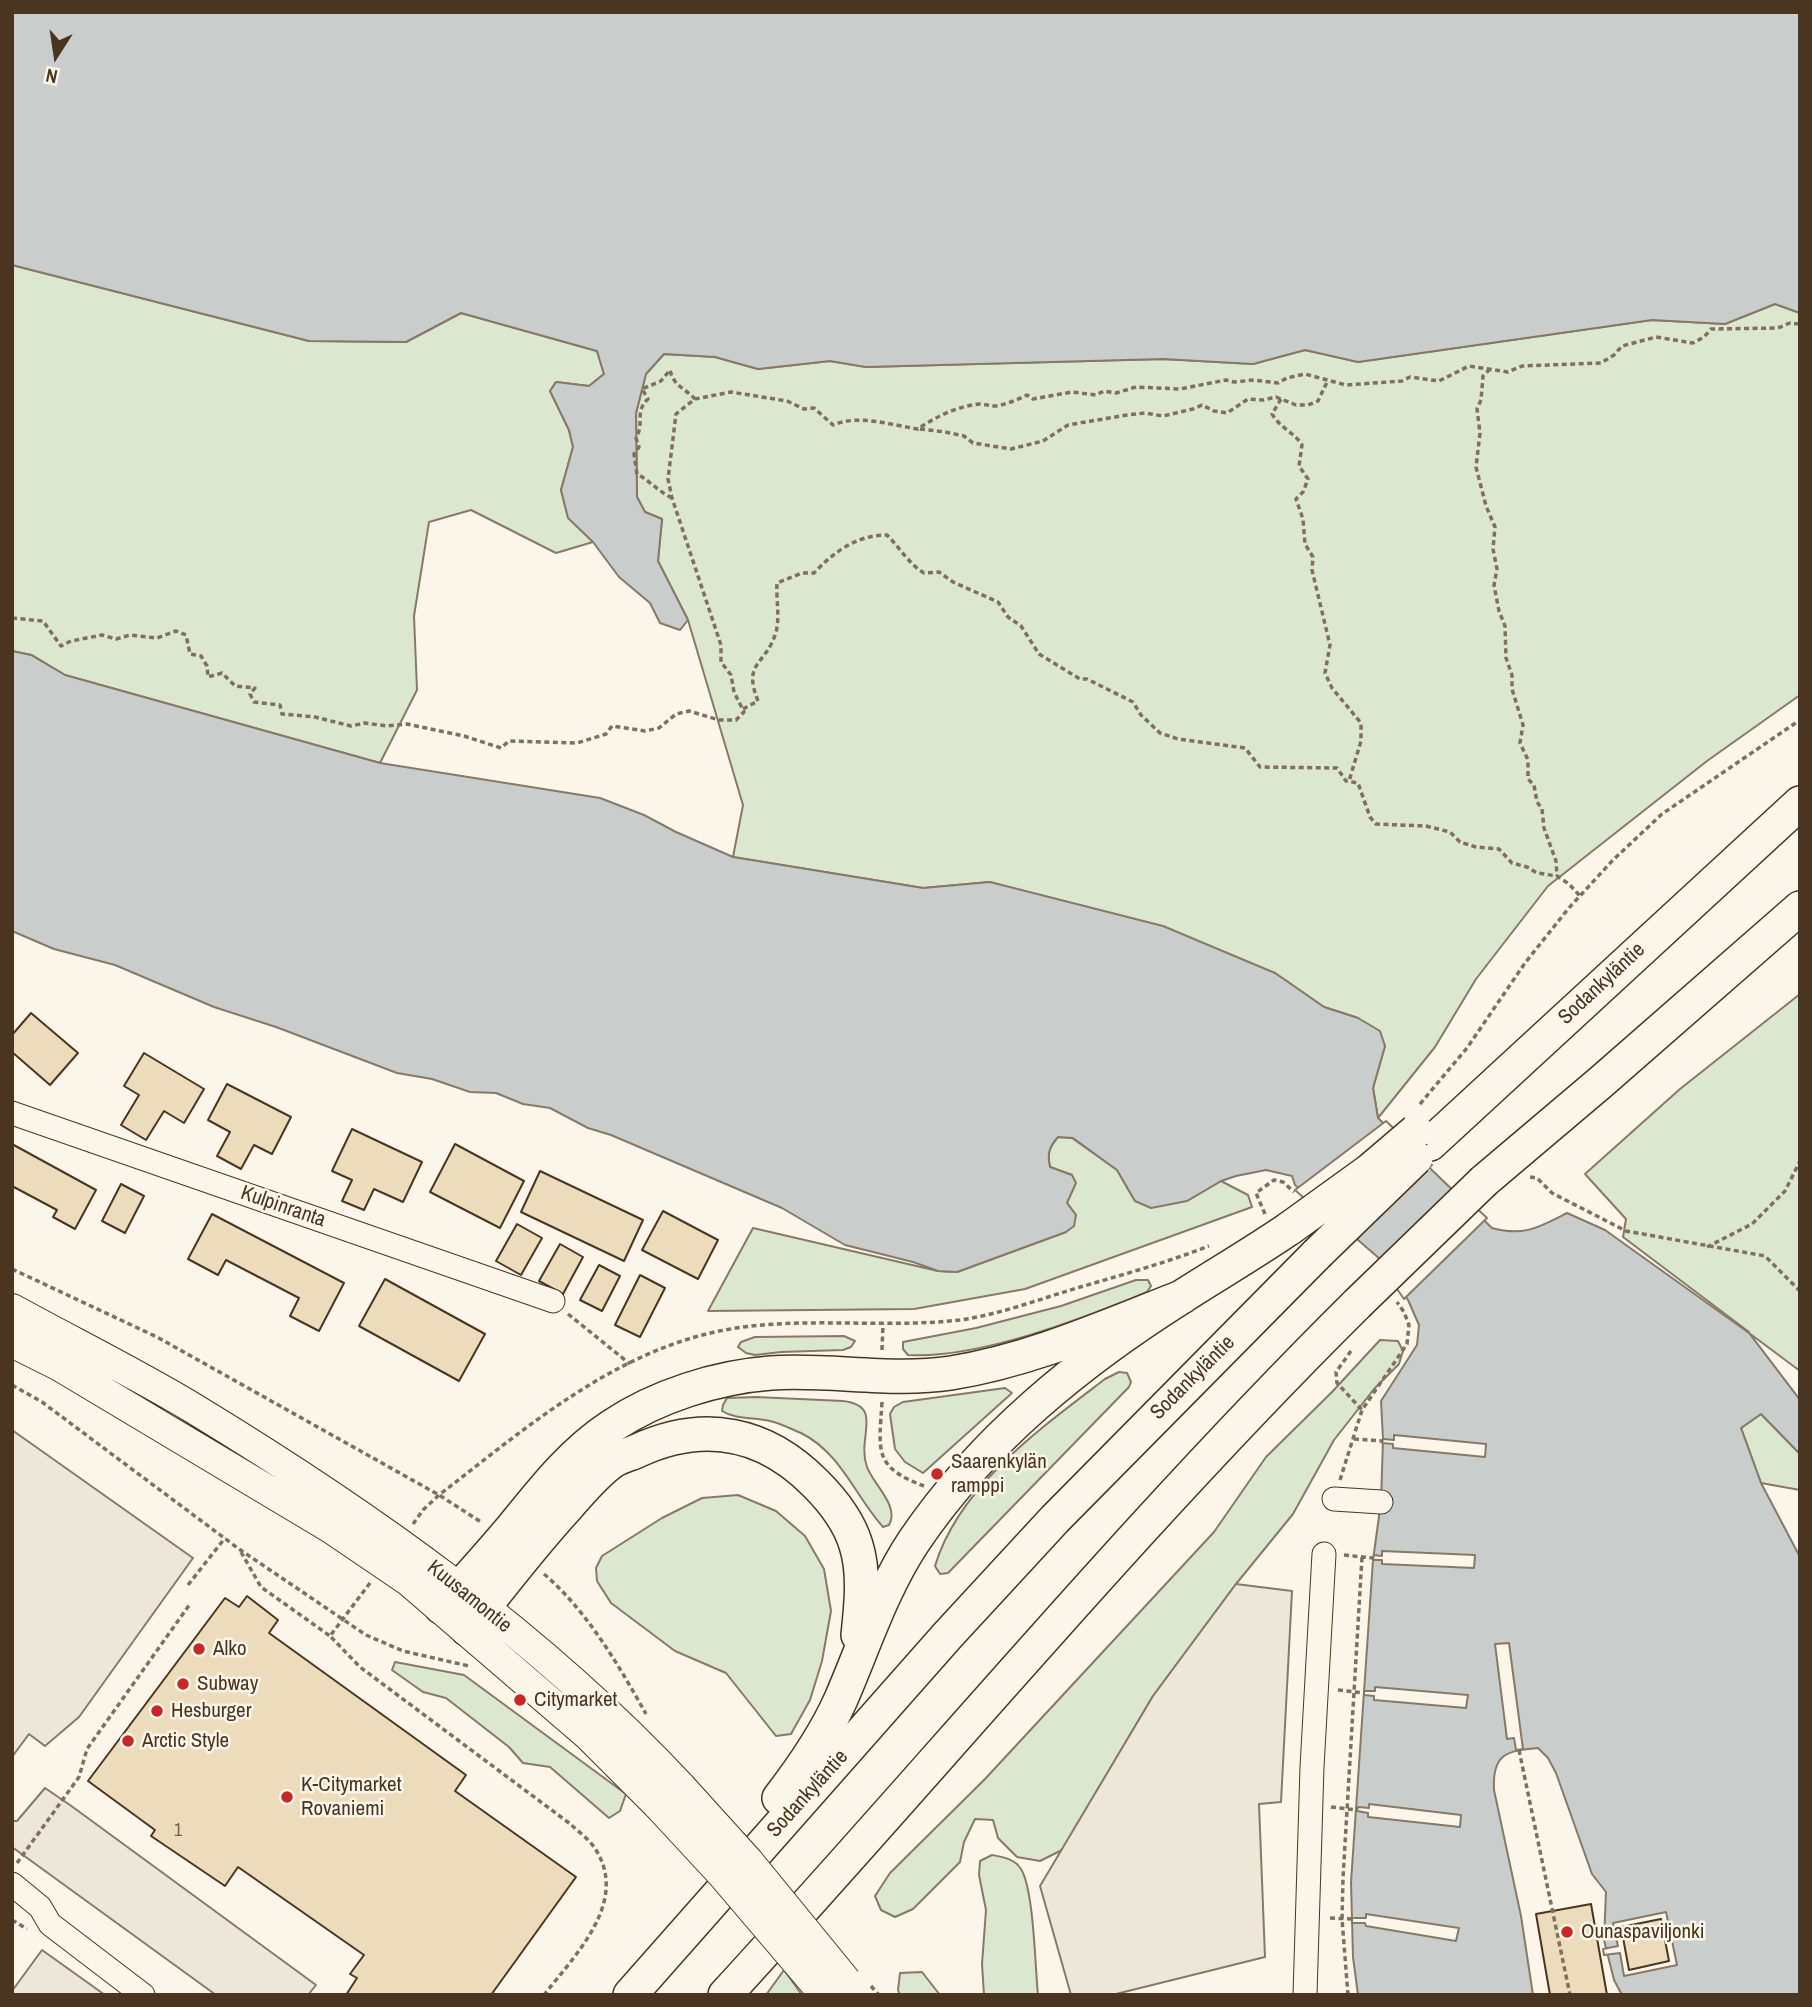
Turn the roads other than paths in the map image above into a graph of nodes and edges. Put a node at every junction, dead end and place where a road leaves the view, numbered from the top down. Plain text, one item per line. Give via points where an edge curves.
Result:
1 (1800, 803) edge
2 (1800, 908) edge
3 (12, 1113) edge
4 (1420, 1129) junction
5 (1182, 1297) junction
6 (553, 1301) road end
7 (12, 1309) edge
8 (12, 1342) edge
9 (1334, 1499) road end
10 (1381, 1502) dead end
11 (1324, 1554) road end
12 (463, 1608) junction
13 (854, 1661) junction
14 (775, 1831) junction
15 (12, 1884) edge
16 (12, 1905) edge
17 (50, 1924) junction
18 (751, 1980) edge
19 (843, 1990) edge
20 (142, 1995) edge
21 (630, 1995) edge
22 (725, 1995) edge
23 (1305, 1995) edge

1 - 4 highway, Sodankyläntie via 1467,1109 1431,1118
2 - 18 highway, bridge via 1485,1181 1307,1353 1153,1517
3 - 6 street, Kulpinranta
4 - 5 highway, bridge via 1369,1171 1279,1223 1250,1255
4 - 14 highway, Sodankyläntie, bridge via 1317,1254 1055,1519
5 - 12 highway via 994,1365 900,1378 773,1373 729,1378 673,1395 610,1428 550,1481
5 - 13 highway via 1083,1365 1015,1422 961,1478 913,1542
7 - 12 main road, Kuusamontie via 192,1408 397,1540
8 - 12 main road, Kuusamontie via 331,1528 409,1581
9 - 10 street
11 - 23 street
12 - 13 highway via 613,1461 658,1441 692,1434 723,1435 751,1440 781,1453 830,1498 845,1521 857,1546 862,1592
12 - 19 main road, Kuusamontie, bridge via 574,1685 670,1796 748,1861
13 - 14 highway via 826,1729 776,1802
14 - 21 highway, Sodankyläntie
15 - 17 street via 40,1907
16 - 17 street via 33,1920
17 - 20 street
18 - 22 highway

